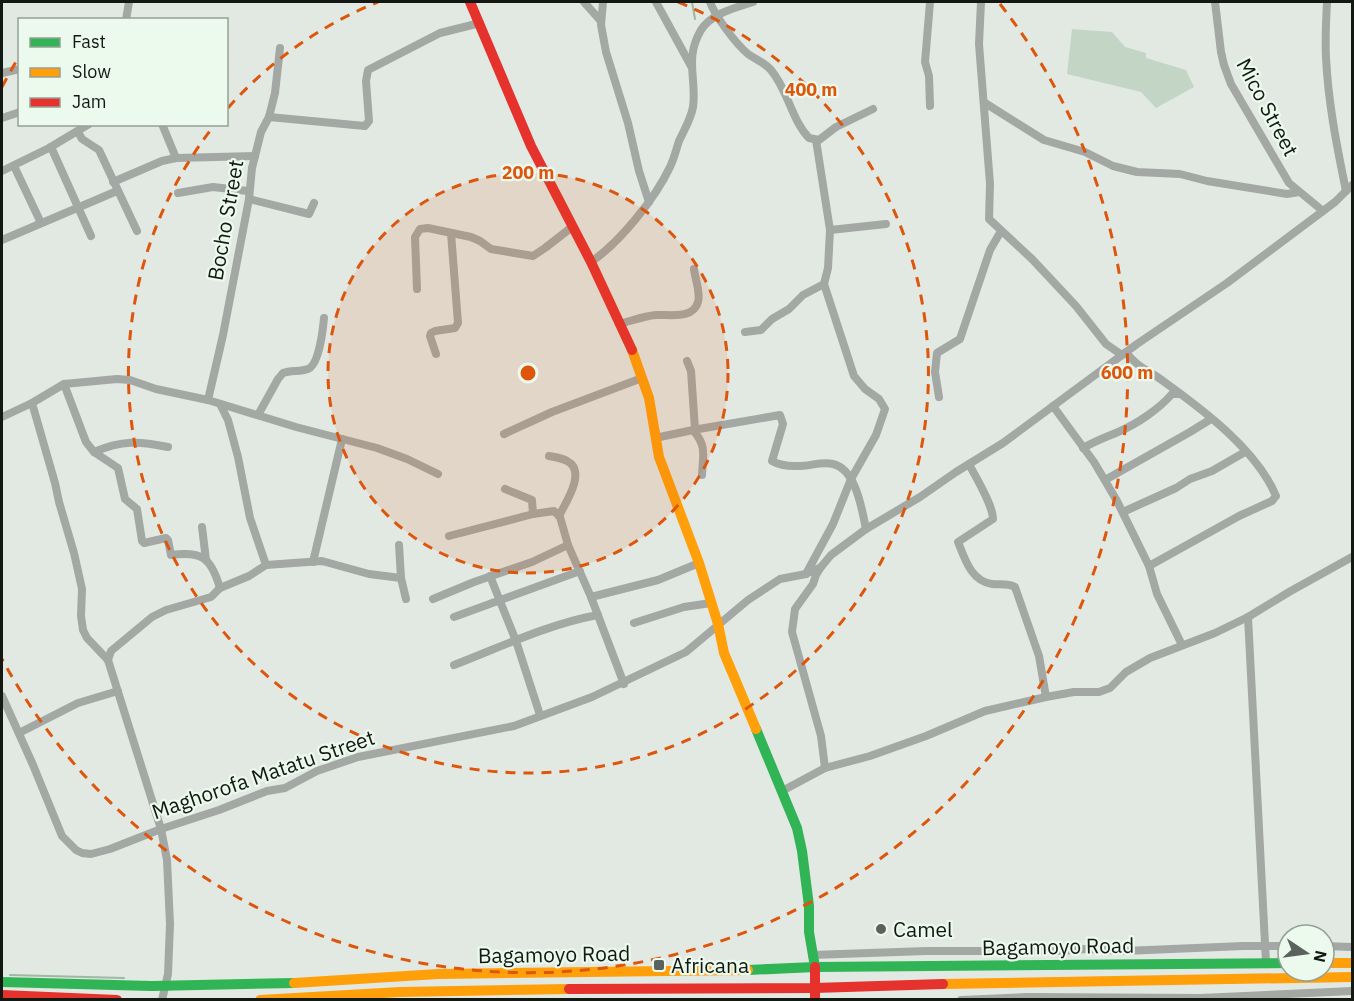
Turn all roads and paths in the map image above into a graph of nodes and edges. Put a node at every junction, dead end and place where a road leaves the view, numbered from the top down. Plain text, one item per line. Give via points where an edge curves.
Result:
1 (129, 2) edge
2 (470, 2) edge
3 (584, 2) edge
4 (603, 2) edge
5 (656, 2) edge
6 (710, 2) edge
7 (753, 2) edge
8 (930, 2) edge
9 (981, 2) edge
10 (1215, 2) edge
11 (1327, 2) edge
12 (717, 15) junction
13 (126, 18) edge
14 (600, 20) junction
15 (480, 23) junction
16 (280, 48) dead end
17 (691, 66) junction
18 (18, 69) edge
19 (2, 73) edge
20 (985, 103) junction
21 (930, 106) dead end
22 (873, 109) dead end
23 (18, 113) edge
24 (269, 117) junction
25 (2, 118) edge
26 (87, 126) edge
27 (163, 126) edge
28 (78, 132) junction
29 (816, 140) junction
30 (51, 147) junction
31 (255, 156) junction
32 (176, 158) junction
33 (14, 166) junction
34 (2, 171) edge
35 (112, 182) junction
36 (1349, 188) edge
37 (117, 191) junction
38 (1299, 192) junction
39 (178, 193) dead end
40 (249, 195) junction
41 (649, 201) junction
42 (314, 203) dead end
43 (79, 208) junction
44 (1323, 212) junction
45 (41, 223) junction
46 (886, 224) dead end
47 (572, 227) junction
48 (830, 230) junction
49 (137, 231) dead end
50 (1001, 231) junction
51 (451, 233) junction
52 (91, 236) dead end
53 (2, 240) edge
54 (591, 262) junction
55 (694, 269) dead end
56 (824, 284) junction
57 (417, 289) dead end
58 (324, 318) dead end
59 (619, 324) junction
60 (745, 332) dead end
61 (436, 354) dead end
62 (1124, 354) junction
63 (687, 361) dead end
64 (642, 378) junction
65 (64, 384) junction
66 (1178, 394) junction
67 (939, 397) dead end
68 (208, 400) junction
69 (32, 403) junction
70 (220, 404) junction
71 (1053, 406) junction
72 (258, 415) junction
73 (2, 417) edge
74 (1210, 418) junction
75 (694, 430) junction
76 (504, 434) dead end
77 (655, 438) junction
78 (342, 439) junction
79 (168, 447) dead end
80 (1083, 448) junction
81 (94, 452) junction
82 (1245, 452) junction
83 (549, 456) dead end
84 (969, 464) junction
85 (438, 474) dead end
86 (702, 475) dead end
87 (850, 479) junction
88 (1105, 480) junction
89 (505, 489) dead end
90 (1122, 512) junction
91 (533, 514) junction
92 (560, 516) junction
93 (202, 527) dead end
94 (866, 529) junction
95 (449, 536) dead end
96 (399, 545) dead end
97 (568, 545) junction
98 (1353, 557) edge
99 (207, 560) junction
100 (313, 562) junction
101 (699, 563) junction
102 (266, 565) junction
103 (1149, 566) junction
104 (821, 567) junction
105 (580, 571) junction
106 (806, 574) junction
107 (490, 576) junction
108 (401, 578) junction
109 (220, 588) junction
110 (591, 597) junction
111 (406, 599) dead end
112 (433, 599) dead end
113 (499, 601) junction
114 (711, 603) junction
115 (598, 615) junction
116 (454, 617) dead end
117 (1248, 617) junction
118 (634, 623) dead end
119 (718, 624) junction
120 (516, 641) junction
121 (1182, 645) junction
122 (108, 660) junction
123 (454, 665) dead end
124 (624, 684) junction
125 (118, 691) junction
126 (2, 696) edge
127 (1046, 697) junction
128 (540, 715) junction
129 (19, 733) junction
130 (825, 768) junction
131 (782, 790) junction
132 (161, 829) junction
133 (1266, 945) junction
134 (1276, 945) edge
135 (1336, 946) edge
136 (1353, 946) edge
137 (812, 955) junction
138 (1266, 963) junction
139 (1276, 963) edge
140 (1336, 963) edge
141 (1353, 963) edge
142 (815, 967) junction
143 (1353, 977) edge
144 (2, 982) edge
145 (166, 986) junction
146 (1353, 991) edge
147 (2, 994) edge
148 (574, 994) edge
149 (815, 994) edge
150 (401, 996) edge
151 (311, 998) edge
152 (117, 999) edge
153 (162, 999) edge
154 (260, 999) edge
155 (961, 999) edge
156 (1070, 999) edge
157 (1102, 999) edge

1 - 13 street
2 - 15 main road
3 - 14 street
4 - 14 street
5 - 17 street
6 - 12 street
7 - 12 street
8 - 21 street via 925,62
9 - 20 street via 979,44
10 - 38 street, Mico Street via 1224,65 1231,84 1289,183
11 - 36 street via 1326,58 1335,138
12 - 17 street via 701,30
12 - 29 street via 744,50 770,69 803,132
14 - 41 street
15 - 24 street via 440,33 368,70 369,121 365,126
15 - 47 main road via 531,146
16 - 24 street, Bocho Street
17 - 41 street via 693,101 689,120 671,166
18 - 19 street
20 - 38 street via 1044,140 1085,152 1113,166 1287,194
20 - 50 street via 988,214
22 - 29 street
23 - 25 street
24 - 31 street, Bocho Street
26 - 28 street
27 - 32 street
28 - 30 street
28 - 35 street via 99,150
29 - 48 street
30 - 33 street
30 - 43 street
31 - 32 street
31 - 40 street, Bocho Street
32 - 35 street
33 - 34 street
33 - 45 street
35 - 37 street
36 - 44 street
37 - 43 street
37 - 49 street
38 - 44 street, Mico Street
39 - 40 street via 213,187
40 - 42 street via 306,213 311,213
40 - 68 street, Bocho Street
41 - 54 street via 609,248
43 - 45 street
43 - 52 street
44 - 62 street
45 - 53 street
46 - 48 street
47 - 51 street via 533,256 491,249 471,237
47 - 54 main road
48 - 56 street
50 - 62 street via 1056,284 1107,344
50 - 67 street via 990,250 960,339 937,353
51 - 57 street via 423,228 416,233
51 - 61 street via 458,323 455,328 431,333
54 - 59 main road
55 - 59 street via 699,298 691,312
56 - 60 street via 803,295 761,330
56 - 87 street via 854,376 885,409 876,435
58 - 72 street via 312,367 283,373
59 - 64 main road
62 - 66 street
62 - 71 street
63 - 75 street
64 - 76 street
64 - 77 main road via 650,398
65 - 68 street via 129,380
65 - 69 street
65 - 81 street via 83,437
66 - 74 street
66 - 80 street via 1172,394 1163,405 1126,428
68 - 70 street
69 - 73 street
69 - 122 street via 74,553 82,589 83,630
70 - 72 street
70 - 102 street via 228,420 250,518
71 - 80 street
71 - 84 street
72 - 78 street
74 - 82 street
74 - 88 street
75 - 77 street
75 - 86 street via 704,447
75 - 87 street via 780,415 783,423 772,461 799,467 836,464
77 - 101 main road
78 - 85 street via 407,459
78 - 100 street
79 - 81 street via 128,442
80 - 88 street
81 - 99 street via 118,468 125,499 137,510 144,543 166,538 171,555
82 - 90 street
82 - 103 street via 1269,481 1276,498
83 - 92 street via 568,461 576,475
84 - 94 street
84 - 127 street via 992,507 993,519 958,542 978,579 1015,587 1039,656
87 - 94 street
87 - 106 street via 837,516
88 - 90 street
89 - 91 street via 532,500
90 - 103 street
91 - 92 street via 554,511
91 - 95 street
92 - 97 street
93 - 99 street
94 - 104 street
96 - 108 street
97 - 105 street
97 - 107 street
98 - 117 street
99 - 109 street
100 - 102 street
100 - 108 street
101 - 110 street via 658,580
101 - 114 main road
102 - 109 street
103 - 121 street via 1157,594
104 - 106 street, Maghorofa Matatu Street
104 - 130 street via 795,609 792,632 821,736
105 - 110 street
105 - 113 street
106 - 119 street, Maghorofa Matatu Street via 780,579
107 - 112 street
107 - 113 street
108 - 111 street
109 - 122 street via 211,597 166,609 152,617 111,651
110 - 115 street
113 - 116 street
113 - 120 street
114 - 118 street
114 - 119 main road
115 - 120 street
115 - 124 street
117 - 121 street
117 - 133 street
119 - 124 street, Maghorofa Matatu Street via 686,652
119 - 131 main road via 724,653
120 - 123 street
120 - 128 street
121 - 127 street via 1136,666 1110,688
122 - 125 street
124 - 128 street, Maghorofa Matatu Street
125 - 129 street via 78,703
125 - 132 street
126 - 129 street, Maghorofa Matatu Street
127 - 130 street via 985,711 870,756
128 - 132 street, Maghorofa Matatu Street via 514,726 358,757 317,771 285,788
129 - 132 street, Maghorofa Matatu Street via 62,836 76,850 91,854
130 - 131 street
131 - 137 main road via 802,851
132 - 145 street via 170,891
133 - 134 street
133 - 137 street
133 - 138 street
135 - 136 street
137 - 142 main road
138 - 139 main road, Bagamoyo Road
138 - 142 main road, Bagamoyo Road
140 - 141 main road
142 - 145 main road, Bagamoyo Road via 437,974
142 - 149 main road
143 - 149 main road, Bagamoyo Road via 979,983
144 - 145 main road, Bagamoyo Road
145 - 153 street
146 - 157 street
147 - 152 main road
148 - 149 main road, Bagamoyo Road
148 - 150 main road, Bagamoyo Road
150 - 151 main road, Bagamoyo Road
151 - 154 main road, Bagamoyo Road
155 - 156 street
156 - 157 street

